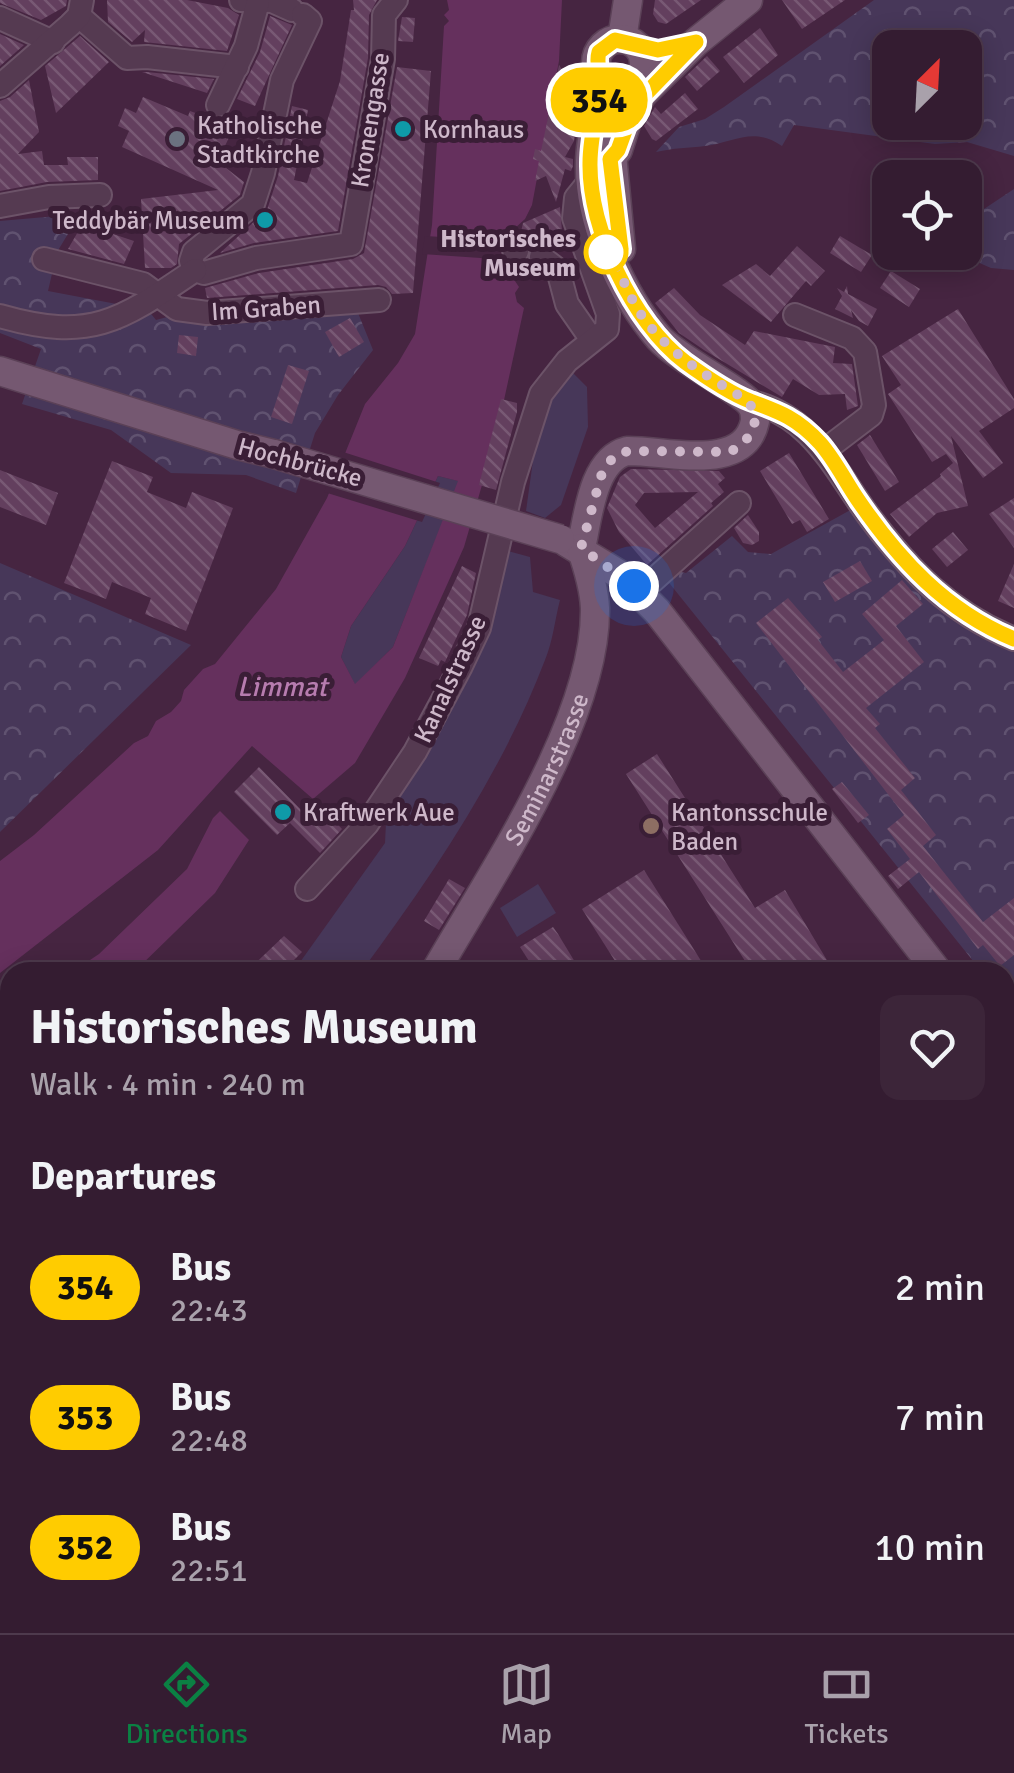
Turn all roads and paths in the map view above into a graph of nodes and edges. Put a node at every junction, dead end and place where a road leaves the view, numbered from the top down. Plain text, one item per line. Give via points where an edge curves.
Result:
1 (396, 0) edge
2 (628, 0) edge
3 (748, 0) edge
4 (249, 1) edge
5 (80, 8) edge
6 (4, 21) edge
7 (53, 42) junction
8 (696, 42) junction
9 (630, 43) junction
10 (237, 67) junction
11 (631, 79) junction
12 (0, 86) edge
13 (218, 104) dead end
14 (610, 159) junction
15 (590, 180) junction
16 (100, 195) dead end
17 (0, 206) edge
18 (541, 257) dead end
19 (44, 259) dead end
20 (617, 266) junction
21 (195, 270) junction
22 (157, 294) junction
23 (379, 300) dead end
24 (794, 314) dead end
25 (0, 316) edge
26 (592, 340) junction
27 (10, 374) edge
28 (748, 401) junction
29 (825, 450) junction
30 (739, 503) dead end
31 (571, 544) junction
32 (639, 592) junction
33 (1014, 639) edge
34 (307, 889) dead end
35 (441, 962) edge
36 (930, 962) edge

1 - 21 street, Kronengasse via 384,15 383,59 351,244
2 - 9 main road
3 - 8 main road
4 - 10 street via 257,13
4 - 21 street via 272,1 310,20 282,80 254,204 194,252
5 - 7 street
5 - 10 street via 128,58
6 - 7 street
7 - 12 street
8 - 9 main road via 667,50
8 - 11 main road
9 - 11 main road via 644,64
9 - 11 main road via 609,42 596,65
10 - 13 street
11 - 14 main road via 613,115
11 - 14 main road via 634,106
11 - 15 main road via 591,143
14 - 15 street
14 - 20 main road via 621,249
15 - 20 main road via 606,252
15 - 26 street via 573,208 608,314 606,328
16 - 17 street
18 - 26 street via 558,270 566,304
19 - 22 street, Im Graben via 143,284
20 - 28 main road via 660,339
21 - 22 street
22 - 23 street, Im Graben via 176,309 208,313
22 - 25 street via 78,329
24 - 29 street via 852,338 865,352 871,416
26 - 34 street, Kanalstrasse via 566,360 541,394 470,648 415,752 367,824
27 - 31 main road, Hochbrücke, bridge
28 - 29 street via 797,423
28 - 31 main road via 755,421 738,450 628,451 607,463
29 - 33 street via 930,588 961,613
30 - 32 street
31 - 32 main road, Hochbrücke
31 - 35 main road, Seminarstrasse via 590,577 595,619 566,732
32 - 36 main road, Hochbrücke

